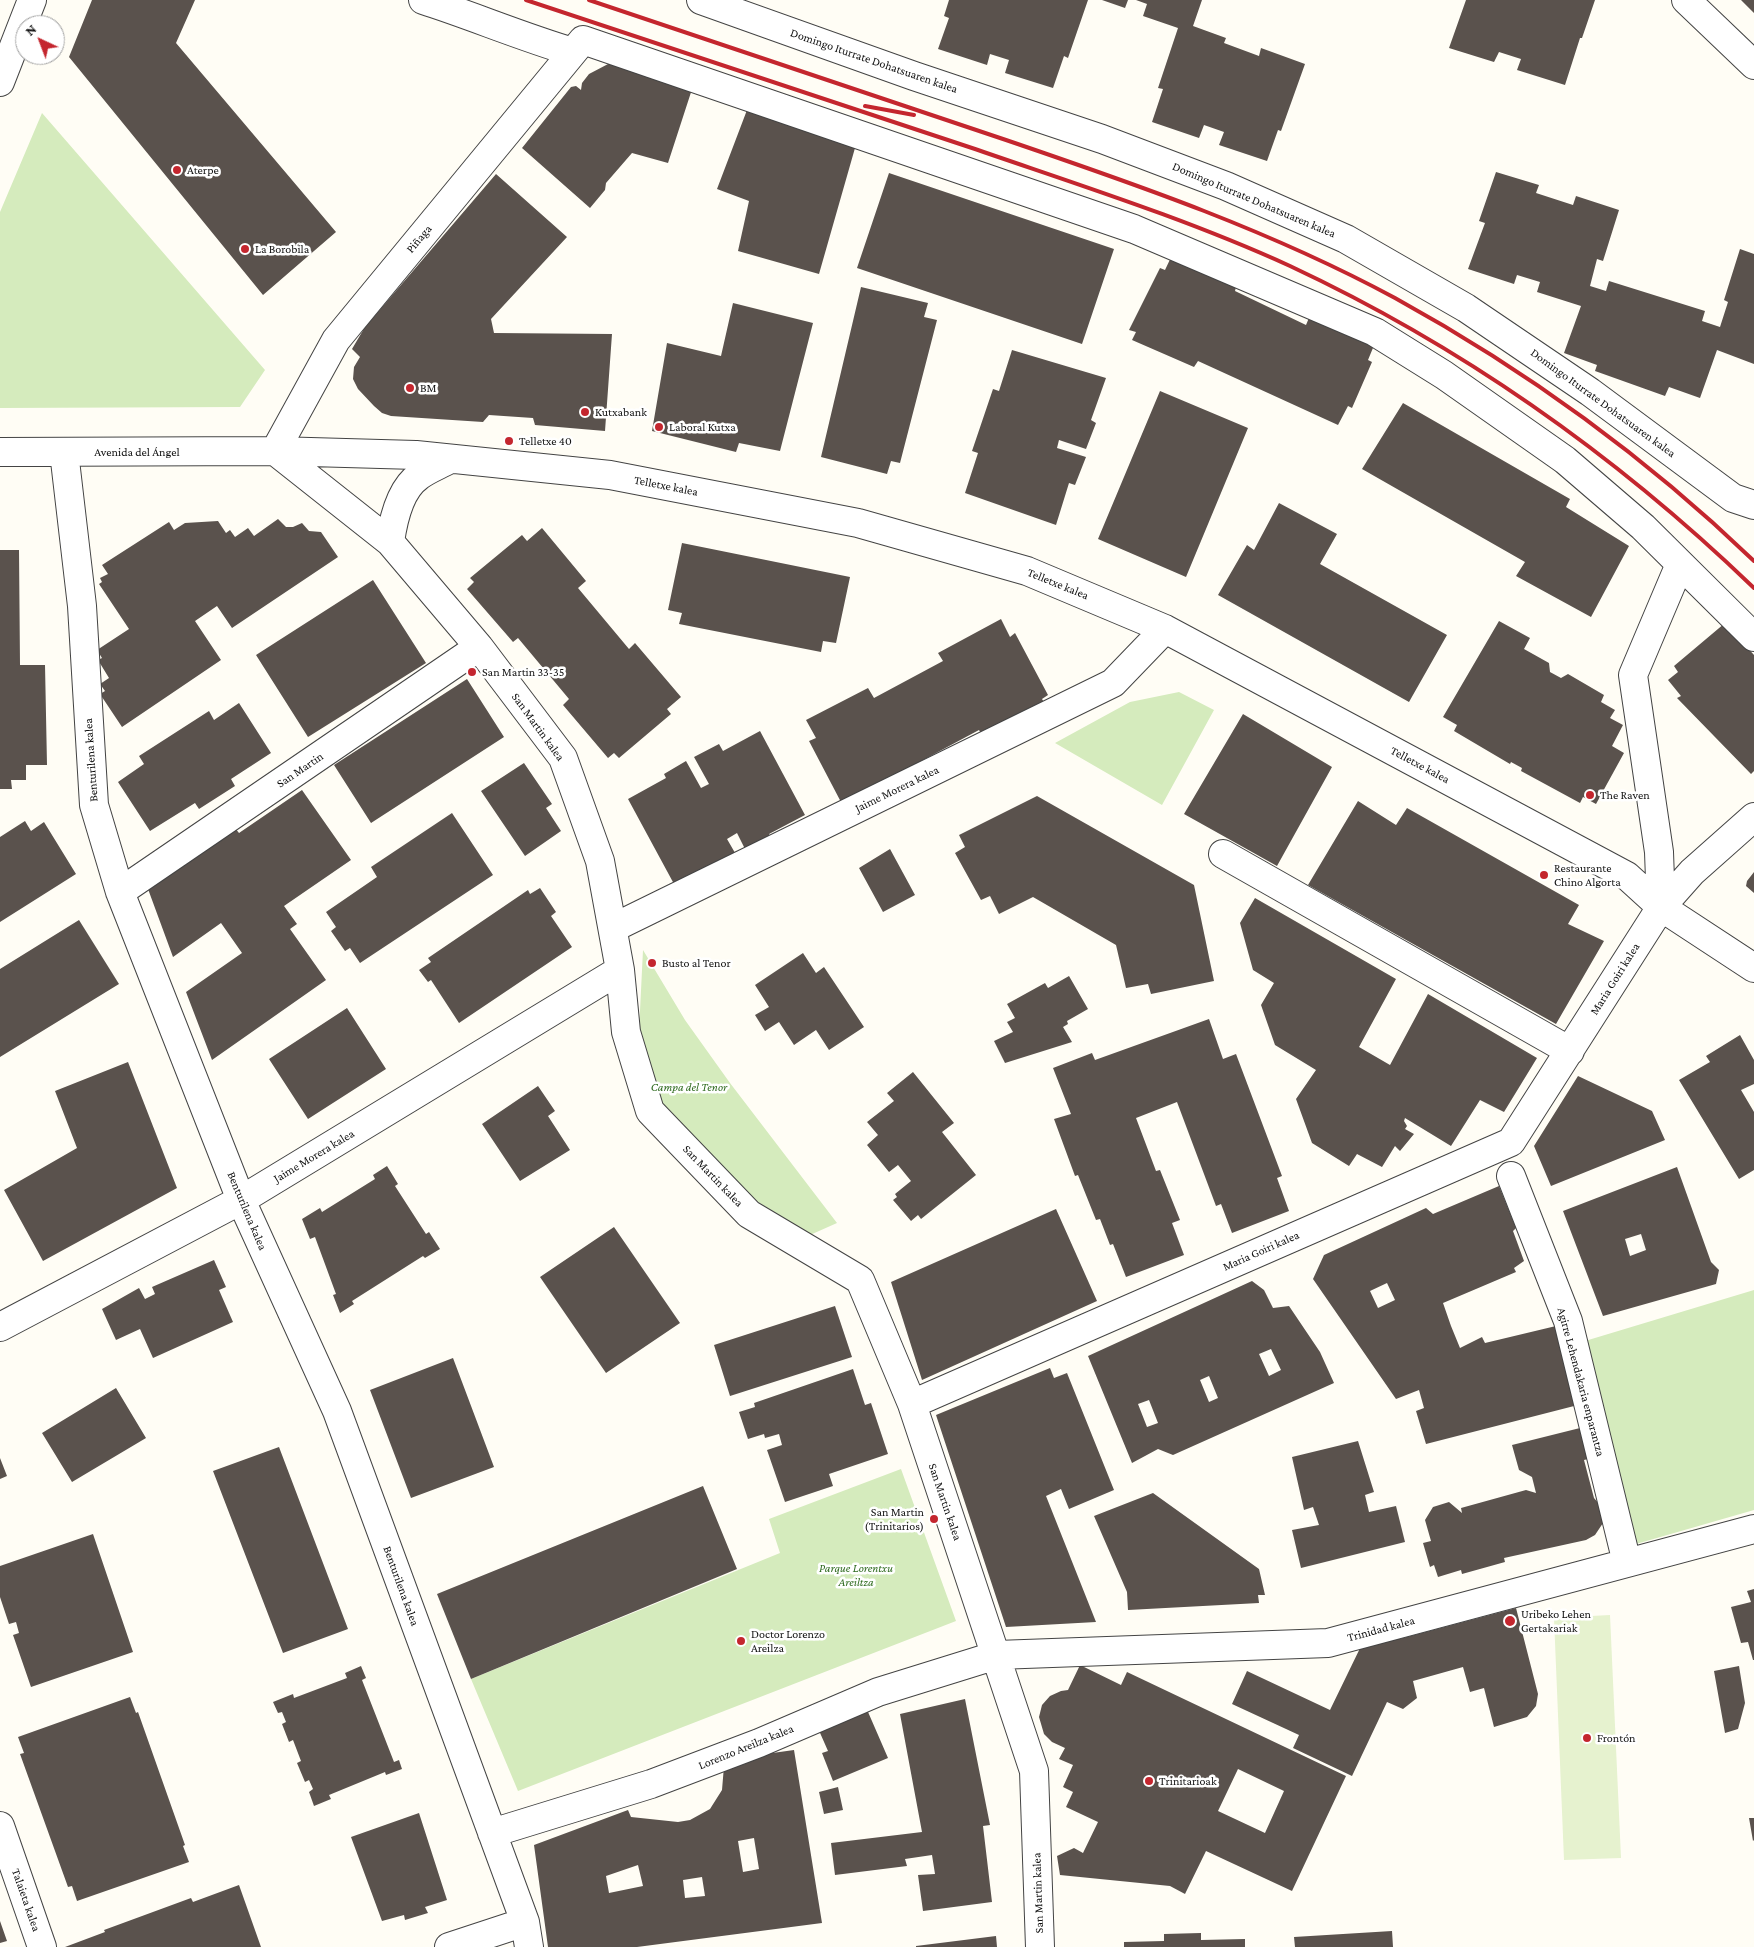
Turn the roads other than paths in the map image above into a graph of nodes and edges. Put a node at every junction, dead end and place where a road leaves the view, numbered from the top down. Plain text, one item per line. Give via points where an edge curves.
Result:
1 (32, 0) edge
2 (423, 0) edge
3 (701, 0) edge
4 (1686, 0) edge
5 (738, 5) edge
6 (578, 46) junction
7 (1754, 65) edge
8 (0, 82) edge
9 (275, 451) junction
10 (0, 452) edge
11 (64, 452) junction
12 (450, 459) junction
13 (1754, 505) edge
14 (390, 542) junction
15 (1680, 564) junction
16 (1166, 629) junction
17 (1754, 637) edge
18 (479, 648) junction
19 (1754, 817) edge
20 (1223, 854) dead end
21 (120, 892) junction
22 (1661, 907) junction
23 (613, 928) junction
24 (1754, 968) edge
25 (620, 970) junction
26 (1570, 1051) junction
27 (1510, 1176) dead end
28 (241, 1200) junction
29 (0, 1327) edge
30 (912, 1404) junction
31 (1754, 1529) edge
32 (1627, 1563) junction
33 (997, 1656) junction
34 (0, 1826) edge
35 (492, 1833) junction
36 (527, 1934) edge
37 (42, 1947) edge
38 (449, 1947) edge
39 (1040, 1947) edge

1 - 8 street
2 - 6 street via 536,41
3 - 5 street, Domingo Iturrate Dohatsuaren kalea
4 - 7 street
5 - 13 street, Domingo Iturrate Dohatsuaren kalea via 914,76 1102,139 1226,186 1346,239 1466,308 1590,392 1733,498
6 - 9 street, Piñaga via 336,340
6 - 15 street via 1134,229 1375,332 1444,375 1565,460 1643,527
9 - 11 street, Avenida del Ángel
9 - 12 street, Telletxe kalea
9 - 14 street, San Martin kalea
10 - 11 street, Avenida del Ángel
11 - 21 street, Benturilena kalea via 82,606 94,805
12 - 14 street via 417,477 408,489 398,506
12 - 16 street, Telletxe kalea via 610,475 858,523 1027,571
14 - 18 street, San Martin kalea
15 - 17 street
15 - 22 street via 1633,675 1659,852
16 - 22 street, Telletxe kalea via 1627,876
16 - 23 street, Jaime Morera kalea via 1113,683
18 - 21 street, San Martin
18 - 23 street, San Martin kalea via 562,758 600,861
19 - 22 street, Maria Goiri kalea via 1692,872
20 - 26 street
21 - 28 street, Benturilena kalea
22 - 24 street, Telletxe kalea
22 - 26 street, Maria Goiri kalea
23 - 25 street, San Martin kalea
25 - 28 street, Jaime Morera kalea
25 - 30 street, San Martin kalea via 626,1032 650,1111 748,1214 860,1280
26 - 30 street, Maria Goiri kalea via 1511,1142
27 - 32 street, Agirre Lehendakaria enparantza via 1568,1320
28 - 29 street, Jaime Morera kalea
28 - 35 street, Benturilena kalea via 338,1411
30 - 33 street, San Martin kalea
31 - 32 street, Trinidad kalea
32 - 33 street, Trinidad kalea via 1328,1643
33 - 35 street, Lorenzo Areilza kalea via 878,1692 651,1784
33 - 39 street, San Martin kalea via 1034,1771
34 - 37 street, Talaieta kalea
35 - 36 street, Benturilena kalea
36 - 38 street

